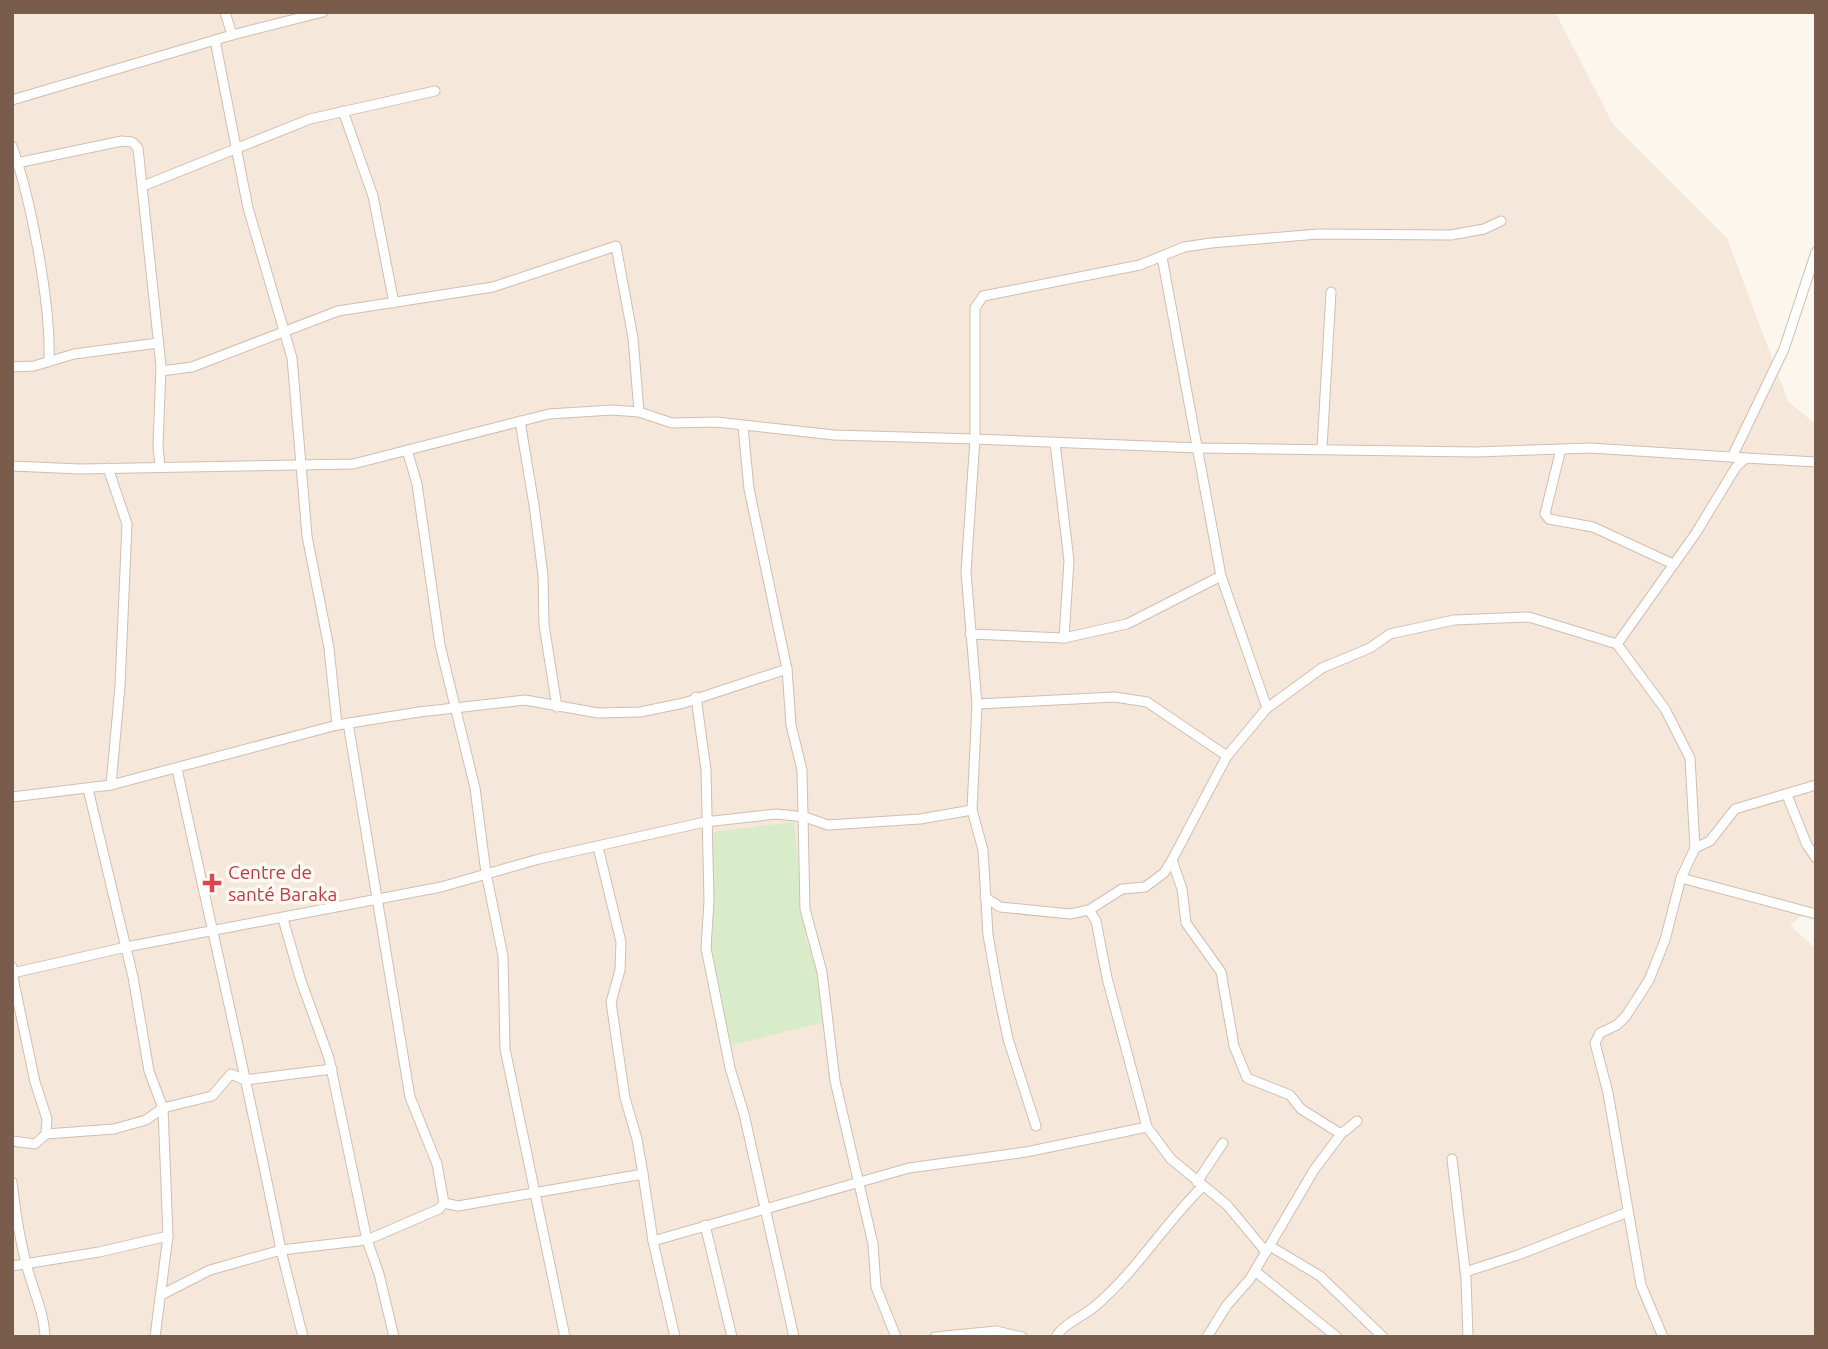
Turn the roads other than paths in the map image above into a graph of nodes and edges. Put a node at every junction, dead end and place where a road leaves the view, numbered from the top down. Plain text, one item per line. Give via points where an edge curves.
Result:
1 (225, 12) edge
2 (323, 12) edge
3 (232, 35) junction
4 (215, 40) junction
5 (435, 91) dead end
6 (12, 100) edge
7 (343, 111) junction
8 (12, 146) edge
9 (235, 150) junction
10 (15, 163) edge
11 (143, 186) junction
12 (1501, 221) dead end
13 (1816, 251) edge
14 (1162, 257) junction
15 (1331, 292) dead end
16 (394, 303) junction
17 (285, 334) junction
18 (158, 344) junction
19 (49, 361) junction
20 (12, 367) edge
21 (161, 371) junction
22 (639, 412) junction
23 (520, 421) junction
24 (743, 426) junction
25 (975, 439) junction
26 (1055, 443) junction
27 (1199, 448) junction
28 (1322, 448) junction
29 (1561, 449) junction
30 (407, 450) junction
31 (1732, 457) junction
32 (1746, 458) junction
33 (1816, 462) edge
34 (300, 464) junction
35 (12, 466) edge
36 (160, 467) junction
37 (108, 468) junction
38 (1673, 564) junction
39 (1221, 576) junction
40 (970, 634) junction
41 (1065, 638) junction
42 (1617, 644) junction
43 (787, 668) junction
44 (696, 697) junction
45 (977, 704) junction
46 (557, 707) junction
47 (1267, 708) junction
48 (455, 710) junction
49 (348, 723) junction
50 (337, 725) junction
51 (1227, 756) junction
52 (177, 769) junction
53 (111, 785) junction
54 (1816, 785) edge
55 (88, 789) junction
56 (1787, 795) junction
57 (12, 797) edge
58 (972, 810) junction
59 (805, 817) junction
60 (705, 822) junction
61 (598, 847) junction
62 (1695, 848) junction
63 (1816, 858) edge
64 (1172, 860) junction
65 (486, 873) junction
66 (1681, 878) junction
67 (985, 897) junction
68 (376, 900) junction
69 (1089, 909) junction
70 (1816, 914) edge
71 (283, 919) junction
72 (213, 930) junction
73 (126, 947) junction
74 (13, 971) edge
75 (332, 1069) junction
76 (245, 1080) junction
77 (163, 1108) junction
78 (1357, 1121) dead end
79 (1036, 1126) dead end
80 (1147, 1127) junction
81 (46, 1134) junction
82 (1341, 1134) junction
83 (12, 1141) edge
84 (1223, 1143) dead end
85 (1452, 1159) dead end
86 (643, 1174) junction
87 (12, 1182) edge
88 (1200, 1184) junction
89 (859, 1185) junction
90 (537, 1193) junction
91 (444, 1203) junction
92 (764, 1207) junction
93 (1628, 1212) junction
94 (705, 1226) junction
95 (168, 1236) junction
96 (367, 1240) junction
97 (653, 1241) junction
98 (1268, 1249) junction
99 (281, 1250) junction
100 (26, 1263) junction
101 (12, 1266) edge
102 (1255, 1271) junction
103 (1465, 1272) junction
104 (160, 1295) junction
105 (44, 1337) edge
106 (155, 1337) edge
107 (303, 1337) edge
108 (394, 1337) edge
109 (565, 1337) edge
110 (675, 1337) edge
111 (732, 1337) edge
112 (794, 1337) edge
113 (896, 1337) edge
114 (935, 1337) edge
115 (1022, 1337) edge
116 (1056, 1337) edge
117 (1207, 1337) edge
118 (1337, 1337) edge
119 (1383, 1337) edge
120 (1468, 1337) edge
121 (1663, 1337) edge

1 - 3 street
2 - 3 street
3 - 4 street
4 - 6 street
4 - 9 street
5 - 7 street
7 - 9 street via 310,119
7 - 16 street via 373,196
8 - 10 street
9 - 11 street
9 - 17 street
10 - 11 street via 132,142 138,148
10 - 19 street via 44,299
11 - 18 street
12 - 14 street via 1451,235 1318,234 1211,243 1184,247
13 - 31 street via 1784,349
14 - 25 street via 983,296 975,308
14 - 27 street
15 - 28 street
16 - 17 street via 338,311
16 - 22 street via 493,287 616,246 633,338
17 - 21 street via 192,367
17 - 34 street via 292,358
18 - 19 street
18 - 21 street
19 - 20 street
21 - 36 street
22 - 23 street via 549,414
22 - 24 street via 672,423
23 - 30 street
23 - 46 street via 536,516 544,625
24 - 25 street via 834,435
24 - 43 street via 749,489
25 - 26 street
25 - 40 street via 966,572
26 - 27 street
26 - 41 street via 1069,561
27 - 28 street
27 - 39 street
28 - 29 street
29 - 31 street
29 - 38 street via 1545,514 1549,519 1593,527
30 - 34 street via 353,464
30 - 48 street via 417,484 440,645
31 - 32 street
32 - 33 street
32 - 38 street
34 - 36 street
34 - 50 street
35 - 37 street
36 - 37 street
37 - 53 street via 127,524
38 - 42 street
39 - 41 street via 1127,624
39 - 47 street
40 - 41 street
40 - 45 street
42 - 47 street via 1529,617 1429,624 1390,634 1370,648 1334,662
42 - 62 street via 1665,709 1690,758
43 - 44 street
43 - 59 street via 792,725 803,770
44 - 46 street via 640,712 598,713
44 - 60 street via 706,769
45 - 51 street via 1136,699
45 - 58 street
46 - 48 street via 525,700
47 - 51 street
48 - 49 street
48 - 65 street via 475,788
49 - 50 street
49 - 68 street
50 - 52 street
51 - 64 street
52 - 53 street
52 - 72 street
53 - 55 street
54 - 56 street
55 - 57 street
55 - 73 street
56 - 62 street via 1735,809 1710,841
56 - 63 street
58 - 59 street via 920,819 828,825
58 - 67 street via 983,850
59 - 60 street via 776,814
59 - 89 street via 801,828 805,909 822,972 835,1081
60 - 61 street
60 - 92 street via 706,947
61 - 65 street
61 - 86 street via 621,942 620,970 611,1002 625,1098
62 - 66 street
64 - 69 street via 1145,887 1122,889
64 - 82 street via 1186,923 1222,972 1234,1046 1247,1078 1290,1095 1301,1108
65 - 68 street
65 - 90 street via 503,956 505,1049
66 - 70 street
66 - 93 street via 1665,940 1648,980 1626,1016 1600,1033 1595,1042
67 - 69 street via 1000,907 1043,914
67 - 79 street via 1008,1039
68 - 71 street
68 - 91 street via 410,1097 437,1164
69 - 80 street via 1096,921
71 - 72 street
71 - 75 street
72 - 73 street
72 - 76 street
73 - 74 street
73 - 77 street via 149,1071
74 - 81 street via 47,1119
75 - 76 street
75 - 96 street
76 - 77 street via 231,1074 212,1096
76 - 99 street
77 - 81 street via 146,1120 114,1129
77 - 95 street
78 - 82 street
80 - 88 street via 1171,1159
80 - 89 street via 1026,1152 909,1168
81 - 83 street via 35,1144
82 - 98 street via 1303,1186
84 - 88 street
85 - 103 street
86 - 90 street
86 - 97 street
87 - 100 street
88 - 98 street
88 - 116 street via 1115,1290 1060,1329
89 - 92 street
89 - 113 street via 873,1244 878,1295
90 - 91 street via 458,1206
90 - 109 street
91 - 96 street
92 - 94 street
92 - 112 street
93 - 103 street
93 - 121 street via 1641,1285
94 - 97 street
94 - 111 street
95 - 100 street
95 - 104 street
96 - 99 street
96 - 108 street
97 - 110 street
98 - 102 street
98 - 119 street via 1320,1276
99 - 104 street via 210,1270
99 - 107 street
100 - 101 street
100 - 105 street via 43,1317
102 - 117 street
102 - 118 street
103 - 120 street
104 - 106 street
114 - 115 street via 996,1331

